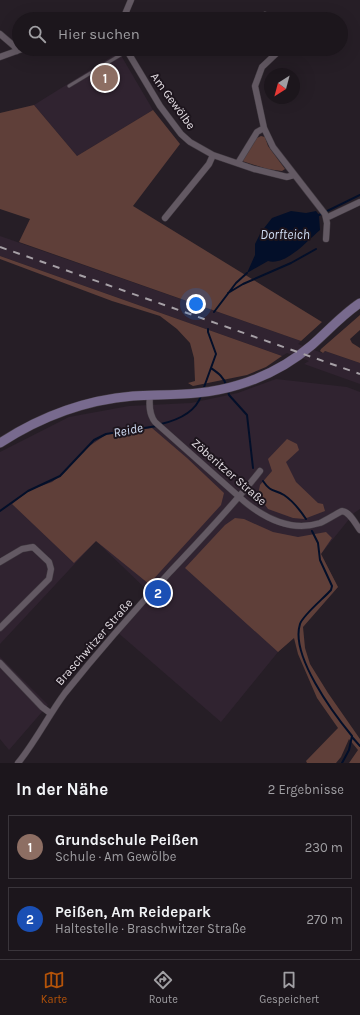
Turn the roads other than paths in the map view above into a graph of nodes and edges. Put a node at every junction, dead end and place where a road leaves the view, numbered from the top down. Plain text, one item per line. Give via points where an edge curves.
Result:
1 (131, 0) edge
2 (126, 12) edge
3 (0, 34) edge
4 (12, 44) edge
5 (12, 53) edge
6 (116, 56) edge
7 (130, 56) edge
8 (274, 56) edge
9 (0, 57) edge
10 (68, 86) dead end
11 (264, 128) junction
12 (212, 155) junction
13 (238, 163) junction
14 (294, 175) junction
15 (360, 202) edge
16 (324, 214) junction
17 (165, 218) dead end
18 (326, 239) dead end
19 (360, 303) edge
20 (150, 395) junction
21 (0, 443) edge
22 (260, 471) dead end
23 (239, 496) junction
24 (360, 530) edge
25 (0, 562) edge
26 (0, 628) edge
27 (0, 663) edge
28 (50, 713) junction
29 (18, 763) edge

1 - 2 street
3 - 4 street
5 - 9 street
6 - 10 lane
7 - 12 street, Am Gewölbe via 160,106 181,134
8 - 11 street via 262,67 255,86
11 - 13 street via 257,132
11 - 14 street via 273,147
12 - 13 street, Am Gewölbe
12 - 17 street via 209,164
13 - 14 street, Am Gewölbe via 268,173 287,177
14 - 16 street
15 - 16 street
16 - 18 street
19 - 20 main road via 292,360 260,377 230,388 194,394
20 - 21 main road via 106,399 71,408 32,424
20 - 23 street, Zöberitzer Straße via 150,409 155,422
22 - 23 street, Braschwitzer Straße
23 - 24 street, Zöberitzer Straße via 260,514 294,526 312,525 345,511
23 - 28 street, Braschwitzer Straße via 82,672
25 - 26 street via 22,549 33,547 49,562 51,569 49,578
27 - 28 street
28 - 29 street, Braschwitzer Straße

